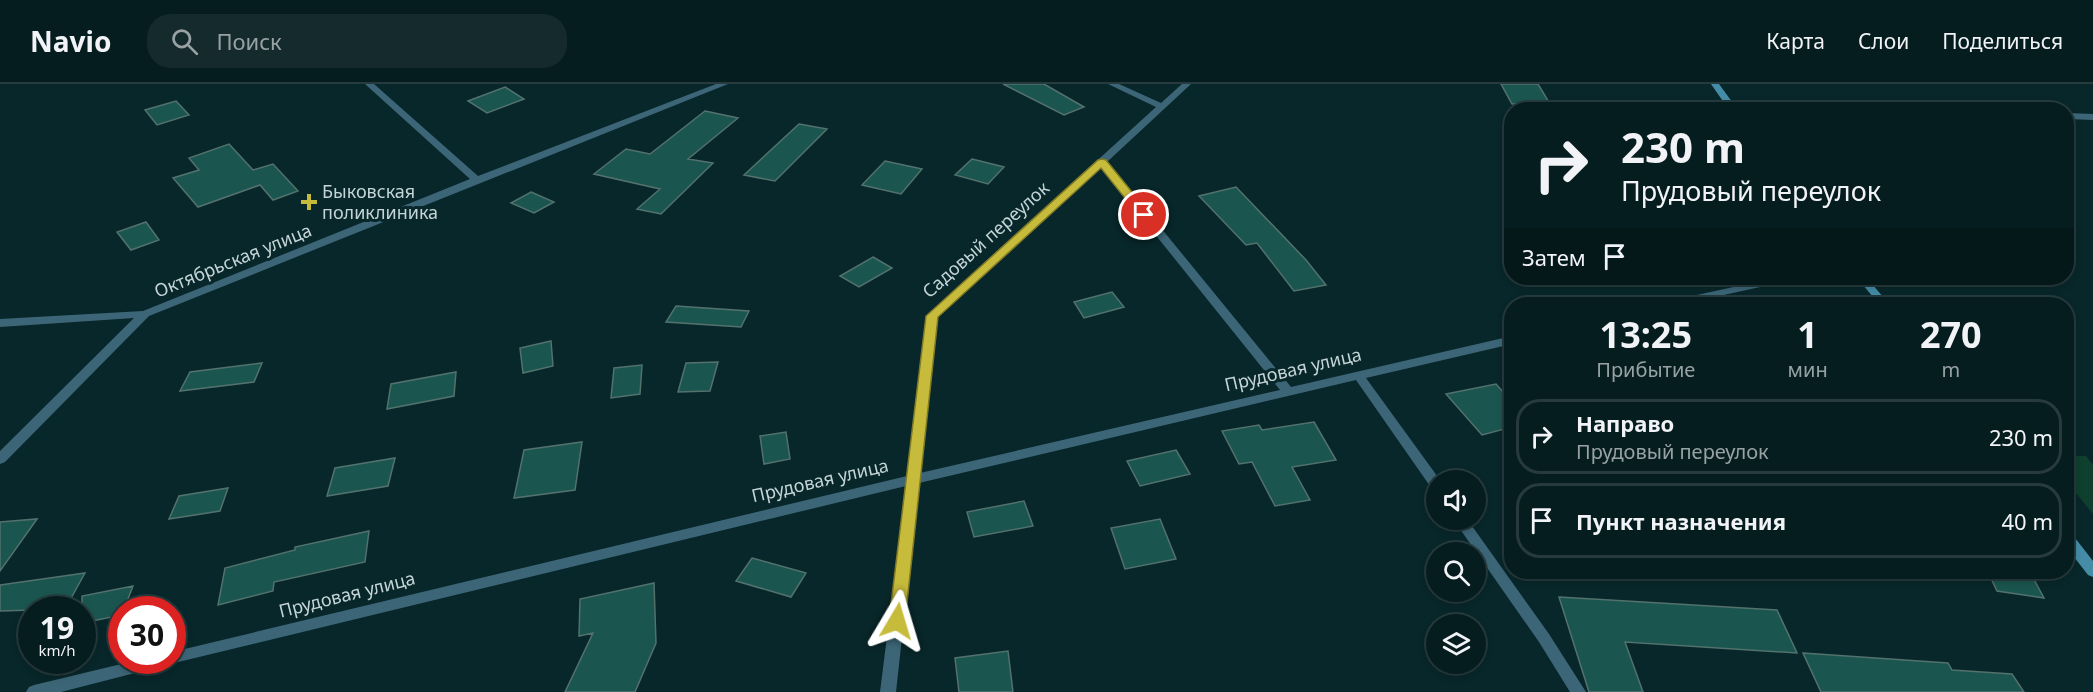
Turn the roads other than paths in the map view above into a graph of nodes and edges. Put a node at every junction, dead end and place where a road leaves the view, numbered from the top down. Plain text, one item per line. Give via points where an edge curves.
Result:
1 (369, 84) edge
2 (724, 84) edge
3 (1112, 84) edge
4 (1187, 84) edge
5 (1715, 84) edge
6 (1728, 102) edge
7 (1163, 107) junction
8 (2074, 116) edge
9 (2093, 117) edge
10 (1102, 162) junction
11 (477, 180) junction
12 (1756, 285) edge
13 (1868, 285) edge
14 (1702, 297) edge
15 (1878, 297) edge
16 (145, 314) junction
17 (0, 323) edge
18 (1504, 342) edge
19 (1358, 375) junction
20 (1287, 391) junction
21 (0, 459) edge
22 (1426, 471) edge
23 (915, 479) junction
24 (1468, 530) edge
25 (2074, 547) edge
26 (2093, 571) edge
27 (186, 655) edge
28 (108, 674) edge
29 (34, 692) edge
30 (888, 692) edge
31 (1578, 692) edge

1 - 11 street
2 - 11 street, Октябрьская улица
3 - 7 street
4 - 7 street, Садовый переулок
5 - 6 main road
7 - 10 street, Садовый переулок
8 - 9 street
10 - 20 street
10 - 23 street, Садовый переулок via 932,316
11 - 16 street, Октябрьская улица
12 - 14 street
13 - 15 main road
16 - 17 street
16 - 21 street, Октябрьская улица
18 - 19 street, Прудовая улица
19 - 20 street, Прудовая улица
19 - 22 street
20 - 23 street, Прудовая улица
23 - 27 street, Прудовая улица
23 - 30 street, Садовый переулок
24 - 31 street
25 - 26 main road
28 - 29 street

